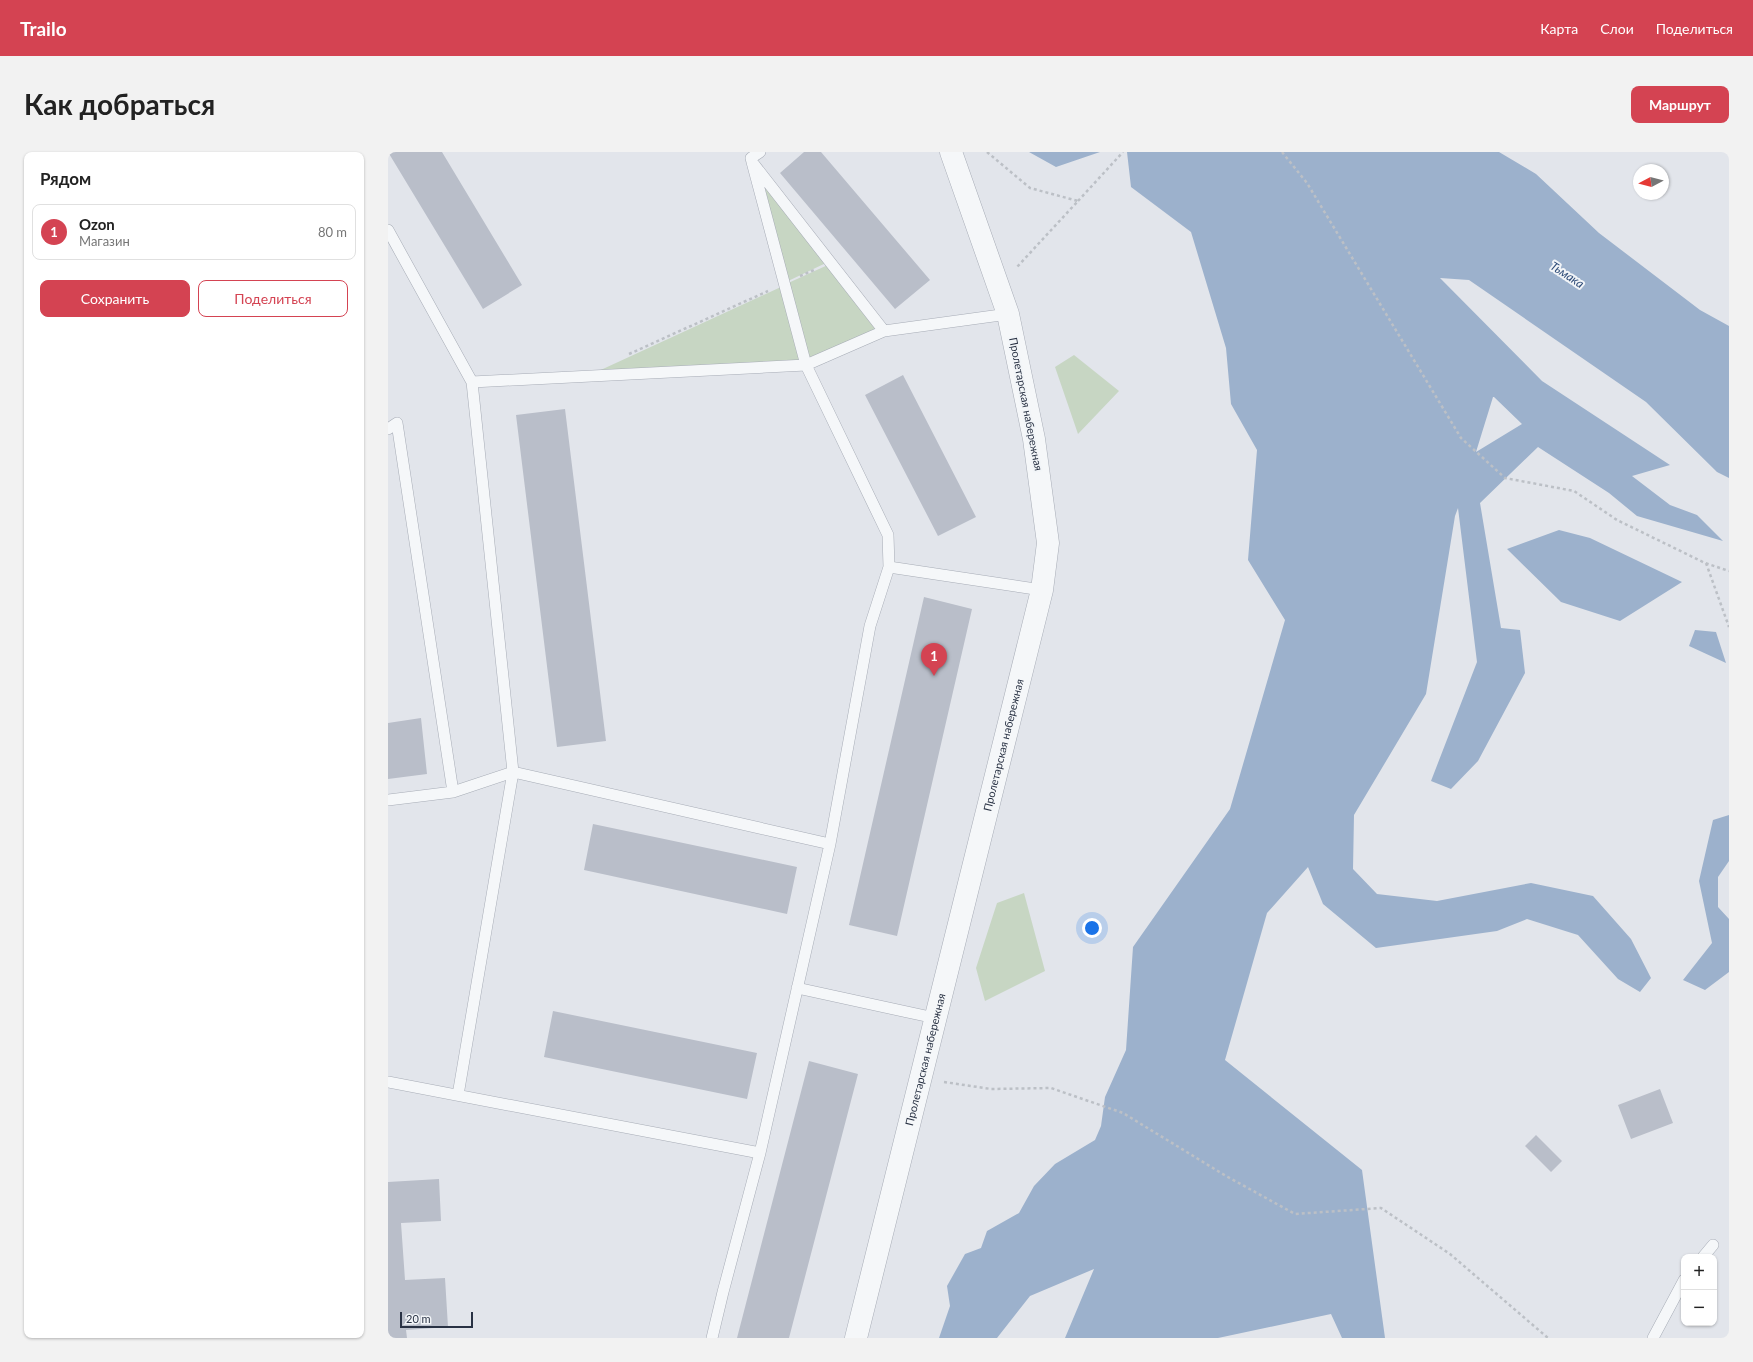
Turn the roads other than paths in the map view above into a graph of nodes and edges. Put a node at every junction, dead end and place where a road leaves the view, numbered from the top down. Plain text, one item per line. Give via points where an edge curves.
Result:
1 (760, 152) edge
2 (950, 152) edge
3 (752, 162) junction
4 (388, 230) edge
5 (1008, 314) junction
6 (884, 331) junction
7 (806, 365) junction
8 (472, 382) junction
9 (388, 428) edge
10 (889, 567) junction
11 (1042, 590) junction
12 (512, 772) junction
13 (453, 792) junction
14 (388, 800) edge
15 (830, 844) junction
16 (797, 988) junction
17 (935, 1018) junction
18 (388, 1082) edge
19 (458, 1095) junction
20 (760, 1153) junction
21 (1713, 1244) dead end
22 (1705, 1254) edge
23 (1681, 1286) edge
24 (712, 1338) edge
25 (856, 1338) edge
26 (1653, 1338) edge

1 - 3 lane via 751,158
2 - 5 street, Пролетарская набережная
3 - 6 lane
3 - 7 lane
4 - 8 lane
5 - 6 lane
5 - 11 street, Пролетарская набережная via 1034,439 1048,543
6 - 7 lane
7 - 8 lane
7 - 10 lane via 888,535
8 - 12 lane
9 - 13 lane via 397,423
10 - 11 lane
10 - 15 lane via 870,626
11 - 17 street, Пролетарская набережная
12 - 13 lane
12 - 15 lane
12 - 19 lane
13 - 14 lane
15 - 16 lane
16 - 17 lane
16 - 20 lane
17 - 25 street, Пролетарская набережная
18 - 19 lane
19 - 20 lane
20 - 24 lane
21 - 22 lane
23 - 26 lane

